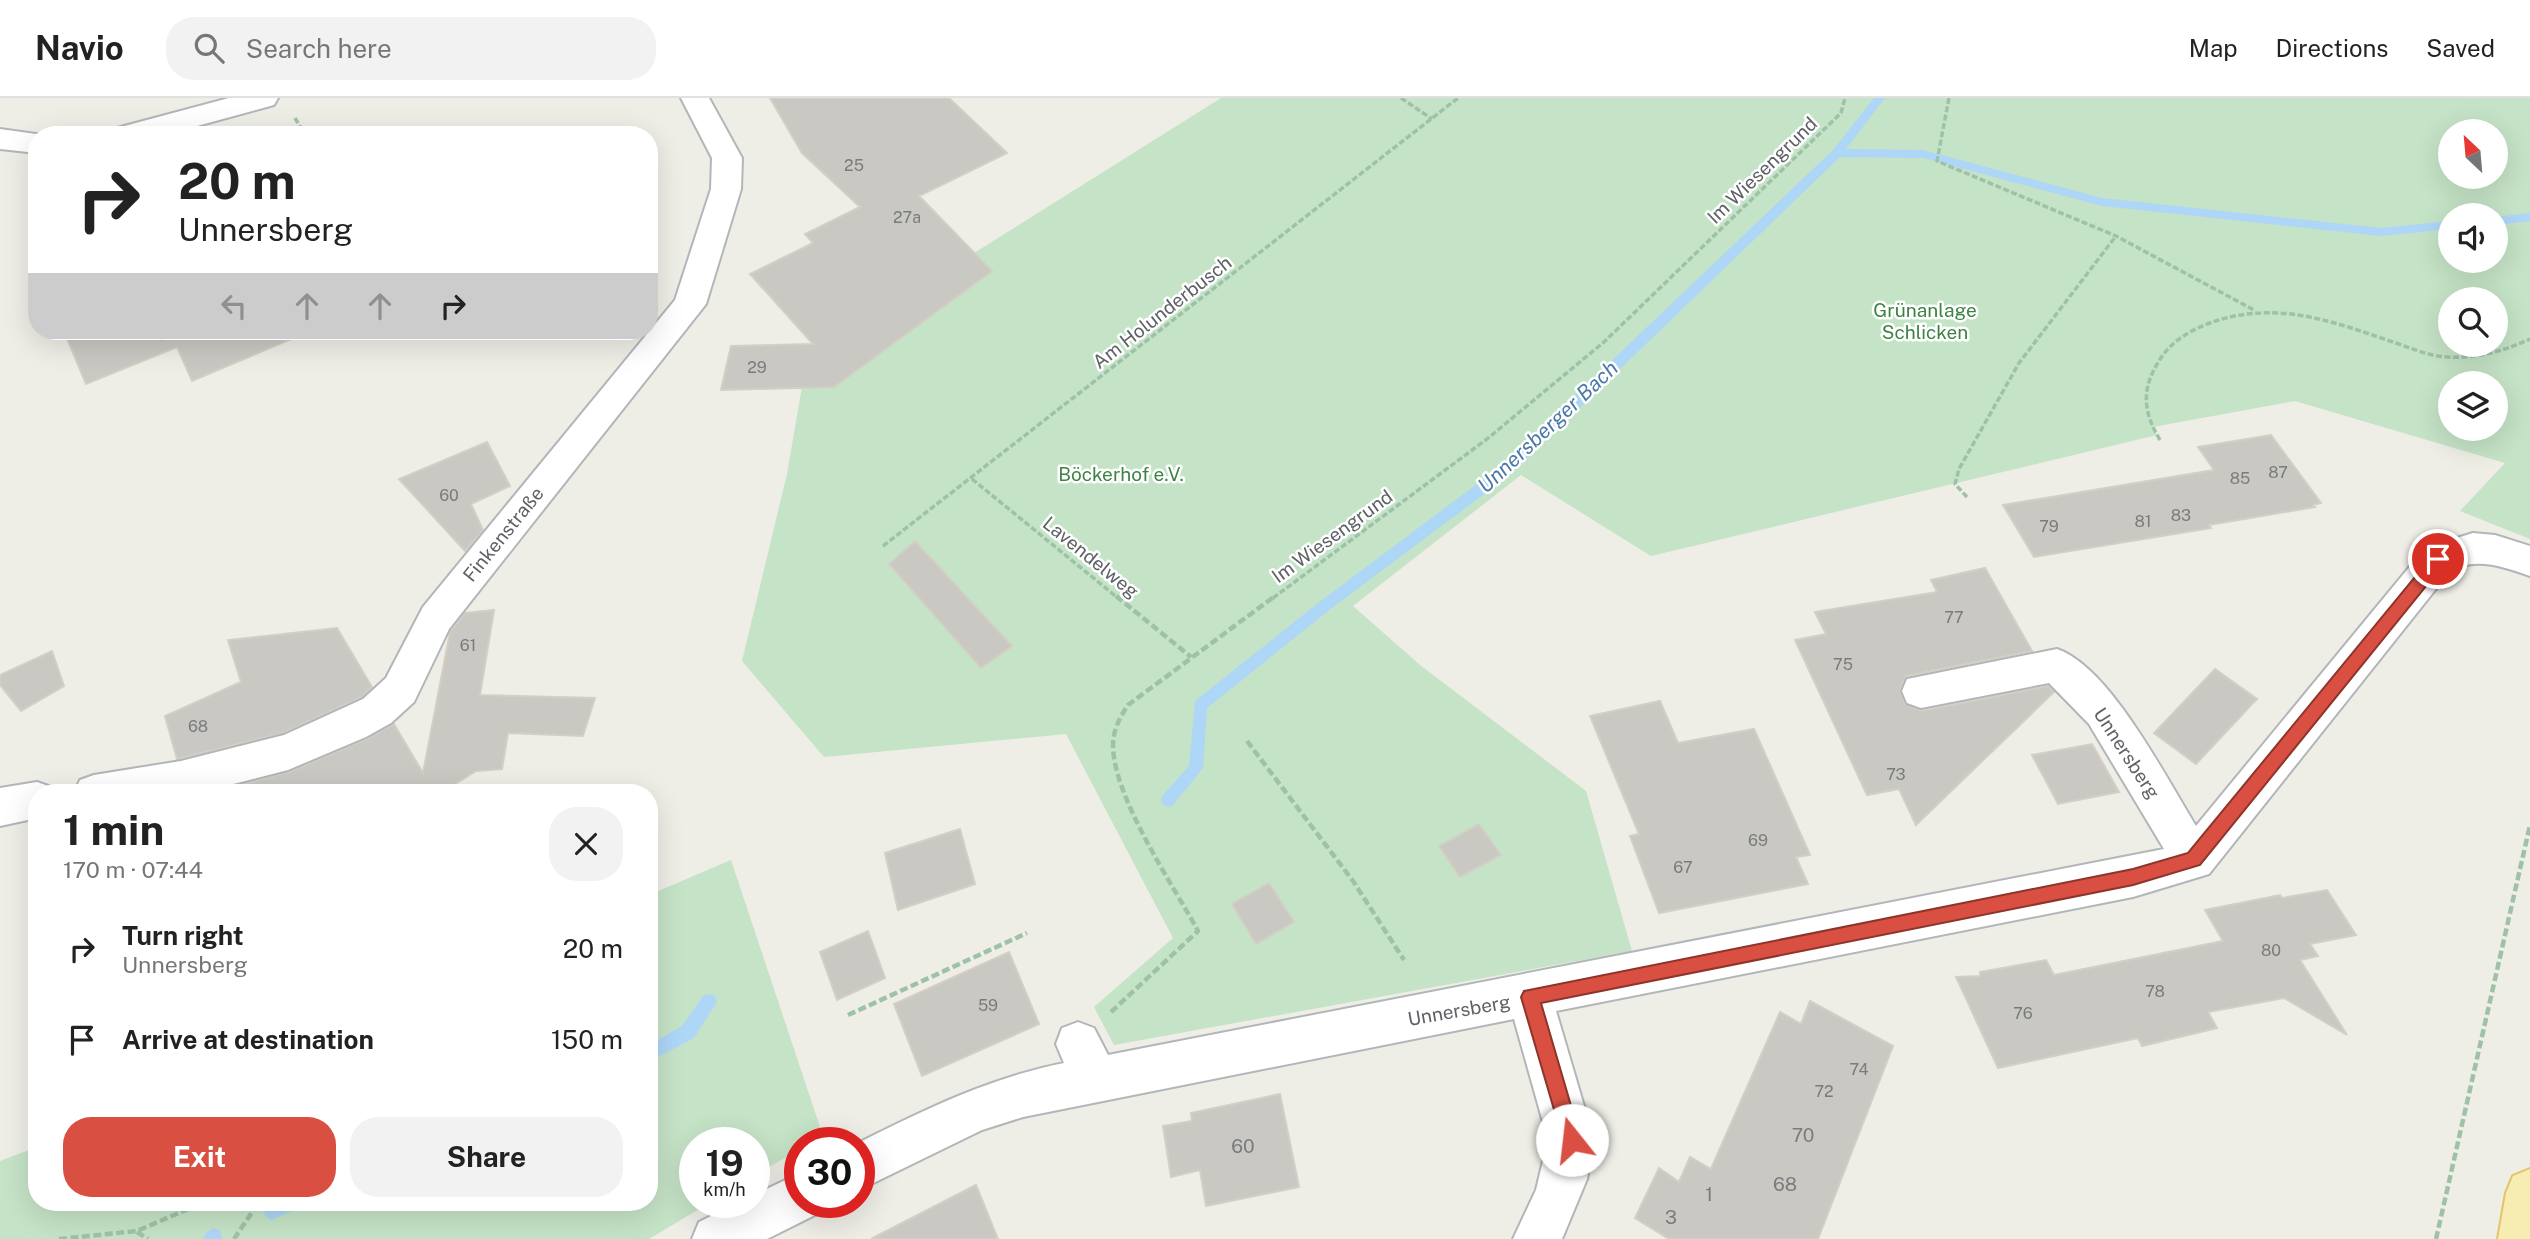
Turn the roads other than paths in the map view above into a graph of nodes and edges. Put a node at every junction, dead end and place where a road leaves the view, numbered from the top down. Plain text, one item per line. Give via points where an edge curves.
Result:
1 (264, 98) edge
2 (695, 98) edge
3 (160, 126) edge
4 (0, 139) edge
5 (28, 142) edge
6 (2530, 561) edge
7 (1921, 691) dead end
8 (150, 784) edge
9 (28, 802) edge
10 (0, 807) edge
11 (2194, 860) junction
12 (1530, 997) junction
13 (875, 1159) edge
14 (2530, 1194) edge
15 (784, 1205) edge
16 (716, 1239) edge
17 (1537, 1239) edge
18 (2522, 1239) edge

1 - 3 street
2 - 8 street, Finkenstraße via 727,158 726,189 690,304 436,618 400,690 352,725 288,752
4 - 5 street
6 - 11 street via 2482,546 2454,550 2438,559
7 - 11 street, Unnersberg via 2057,665 2103,712
9 - 10 street
11 - 12 street, Unnersberg via 2120,880
12 - 13 street, Unnersberg via 1087,1062
12 - 17 street via 1572,1140 1569,1165
14 - 18 main road
15 - 16 street

